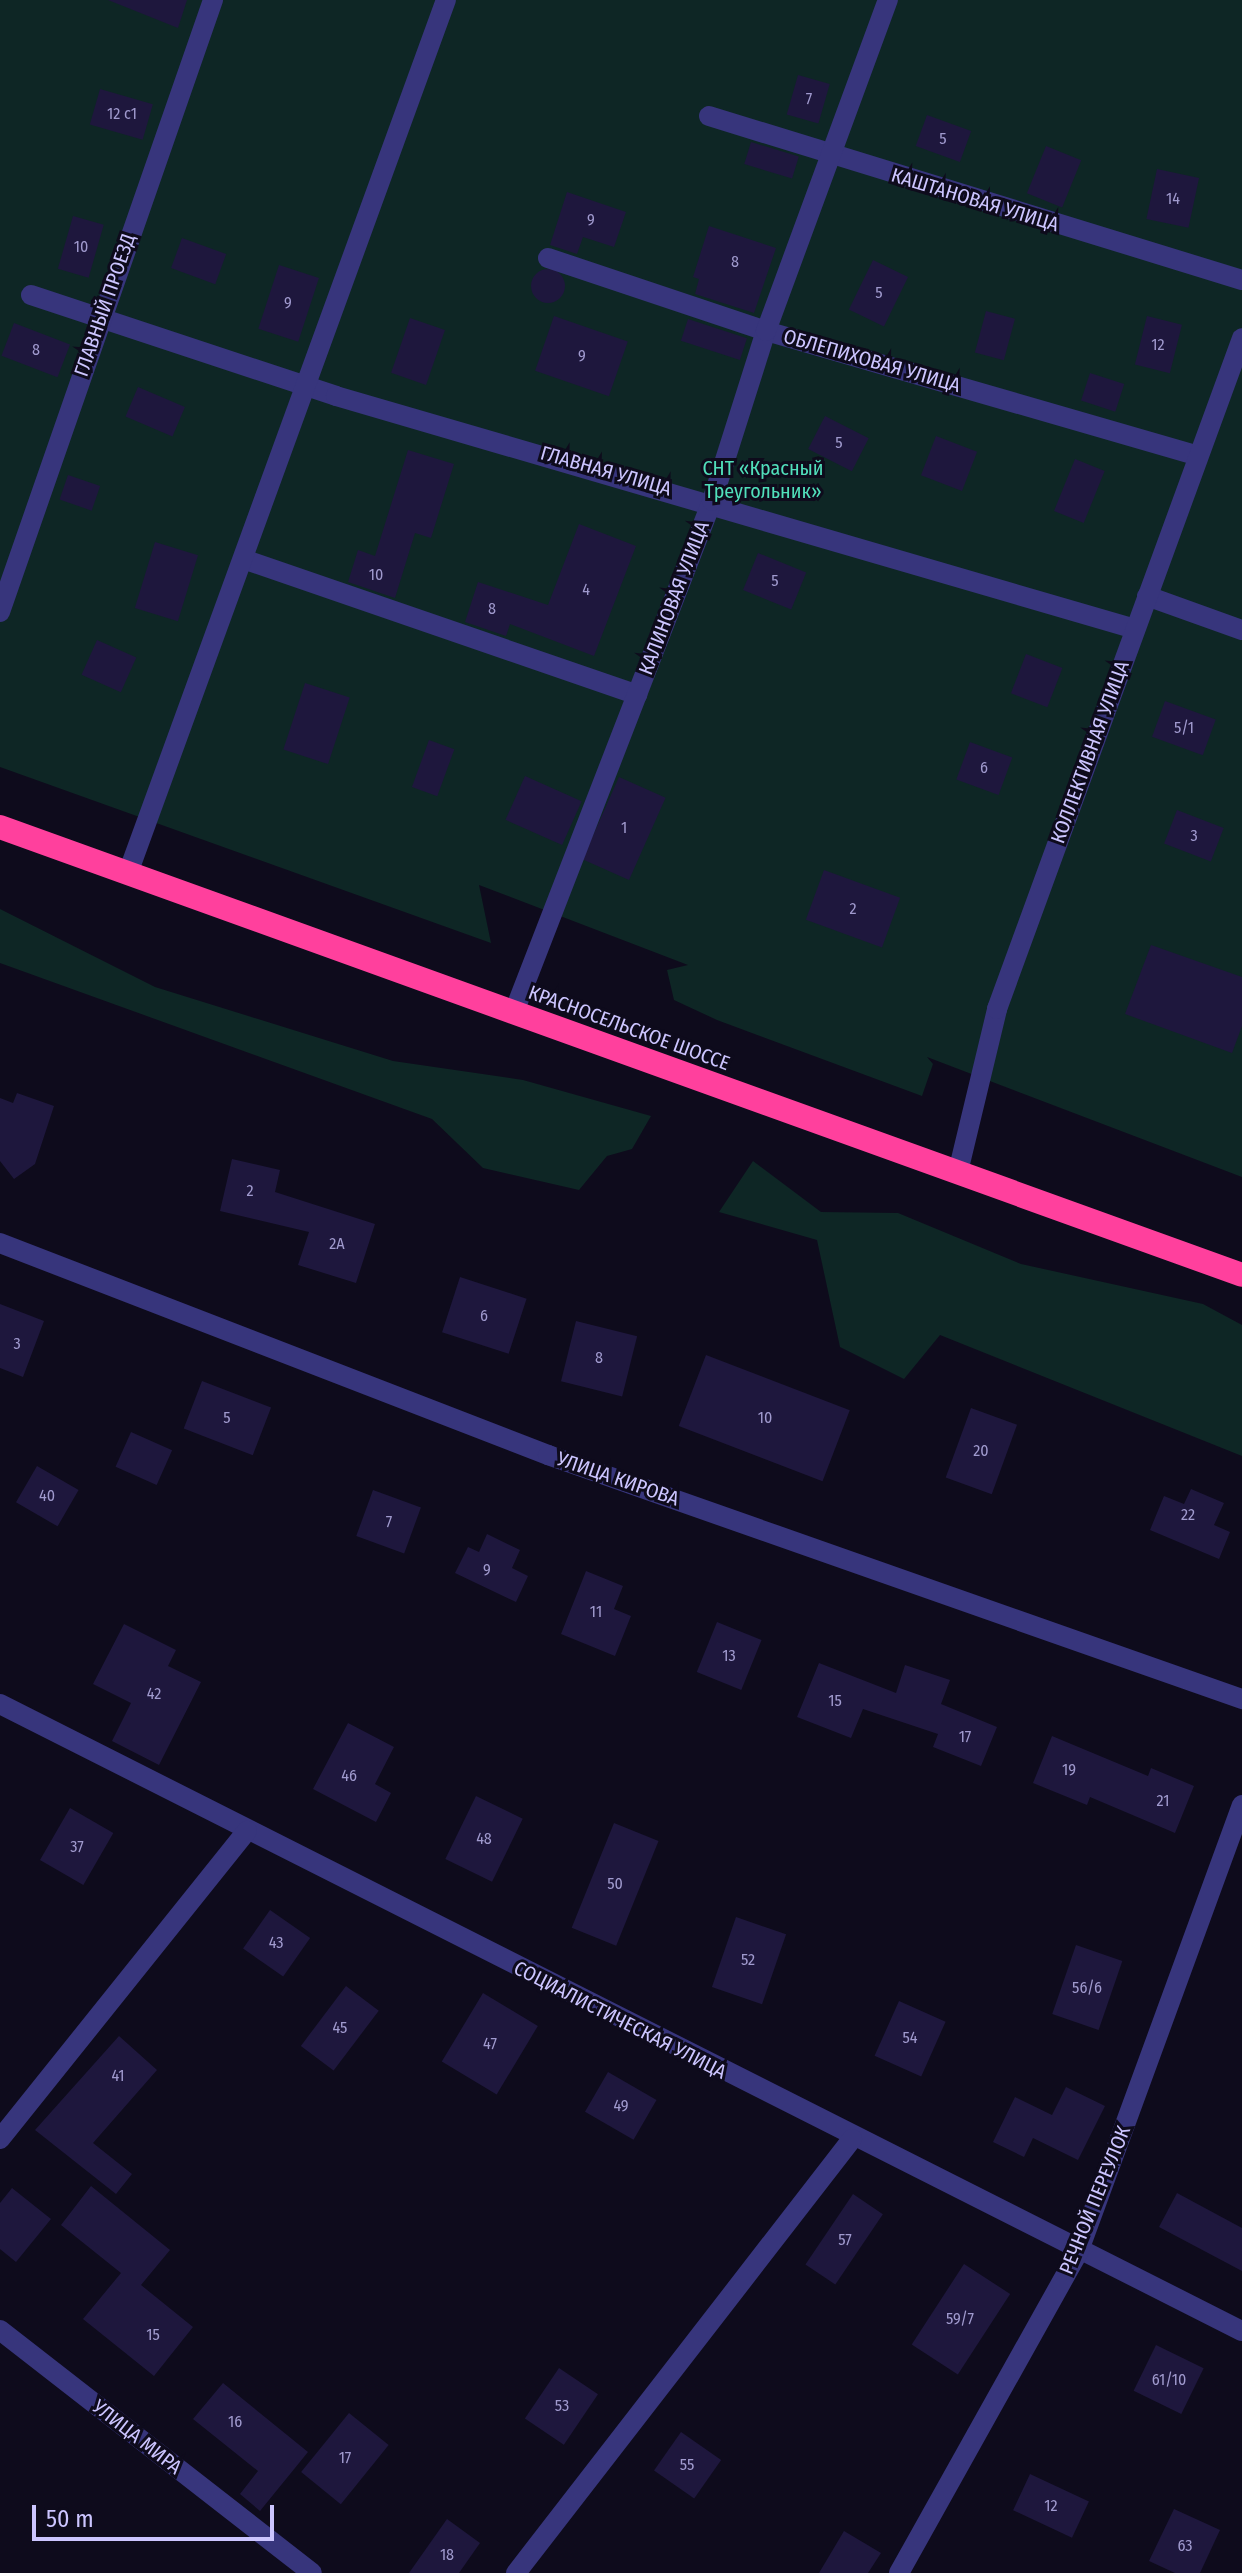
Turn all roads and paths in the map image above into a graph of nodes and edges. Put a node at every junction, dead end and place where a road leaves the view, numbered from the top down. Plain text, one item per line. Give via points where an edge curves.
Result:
1 (213, 0) edge
2 (446, 0) edge
3 (888, 0) edge
4 (709, 116) dead end
5 (833, 156) junction
6 (548, 258) dead end
7 (1242, 280) edge
8 (31, 295) dead end
9 (99, 320) junction
10 (766, 331) junction
11 (1242, 338) edge
12 (307, 387) junction
13 (1198, 456) junction
14 (712, 501) junction
15 (243, 559) junction
16 (1147, 596) junction
17 (0, 612) edge
18 (1135, 629) junction
19 (1242, 630) edge
20 (637, 695) junction
21 (0, 827) edge
22 (128, 873) junction
23 (514, 1012) junction
24 (958, 1172) junction
25 (0, 1243) edge
26 (1242, 1275) edge
27 (1242, 1699) edge
28 (0, 1704) edge
29 (1242, 1805) edge
30 (247, 1831) junction
31 (1237, 1833) edge
32 (0, 2139) edge
33 (852, 2139) junction
34 (1078, 2253) junction
35 (0, 2330) edge
36 (1242, 2331) edge
37 (312, 2573) edge
38 (516, 2573) edge
39 (899, 2573) edge

1 - 9 street, ГЛАВНЫЙ ПРОЕЗД
2 - 12 street
3 - 5 street, КАЛИНОВАЯ УЛИЦА
4 - 5 street, КАШТАНОВАЯ УЛИЦА
5 - 7 street, КАШТАНОВАЯ УЛИЦА
5 - 10 street, КАЛИНОВАЯ УЛИЦА
6 - 10 street, ОБЛЕПИХОВАЯ УЛИЦА
8 - 9 street, ГЛАВНАЯ УЛИЦА
9 - 12 street, ГЛАВНАЯ УЛИЦА
9 - 17 street, ГЛАВНЫЙ ПРОЕЗД
10 - 13 street, ОБЛЕПИХОВАЯ УЛИЦА
10 - 14 street, КАЛИНОВАЯ УЛИЦА
11 - 13 street, КОЛЛЕКТИВНАЯ УЛИЦА
12 - 14 street, ГЛАВНАЯ УЛИЦА
12 - 15 street
13 - 16 street, КОЛЛЕКТИВНАЯ УЛИЦА
14 - 18 street, ГЛАВНАЯ УЛИЦА
14 - 20 street, КАЛИНОВАЯ УЛИЦА
15 - 20 street
15 - 22 street
16 - 18 street, КОЛЛЕКТИВНАЯ УЛИЦА
16 - 19 street
18 - 24 street, КОЛЛЕКТИВНАЯ УЛИЦА via 997,1009
20 - 23 street, КАЛИНОВАЯ УЛИЦА
21 - 22 highway, КРАСНОСЕЛЬСКОЕ ШОССЕ
22 - 23 highway, КРАСНОСЕЛЬСКОЕ ШОССЕ
23 - 24 highway, КРАСНОСЕЛЬСКОЕ ШОССЕ
24 - 26 highway, КРАСНОСЕЛЬСКОЕ ШОССЕ
25 - 27 street, УЛИЦА КИРОВА via 548,1455
28 - 30 street, СОЦИАЛИСТИЧЕСКАЯ УЛИЦА
29 - 31 street, РЕЧНОЙ ПЕРЕУЛОК
30 - 32 street
30 - 33 street, СОЦИАЛИСТИЧЕСКАЯ УЛИЦА
31 - 34 street, РЕЧНОЙ ПЕРЕУЛОК
33 - 34 street, СОЦИАЛИСТИЧЕСКАЯ УЛИЦА
33 - 38 street
34 - 36 street, СОЦИАЛИСТИЧЕСКАЯ УЛИЦА
34 - 39 street, РЕЧНОЙ ПЕРЕУЛОК
35 - 37 street, УЛИЦА МИРА

